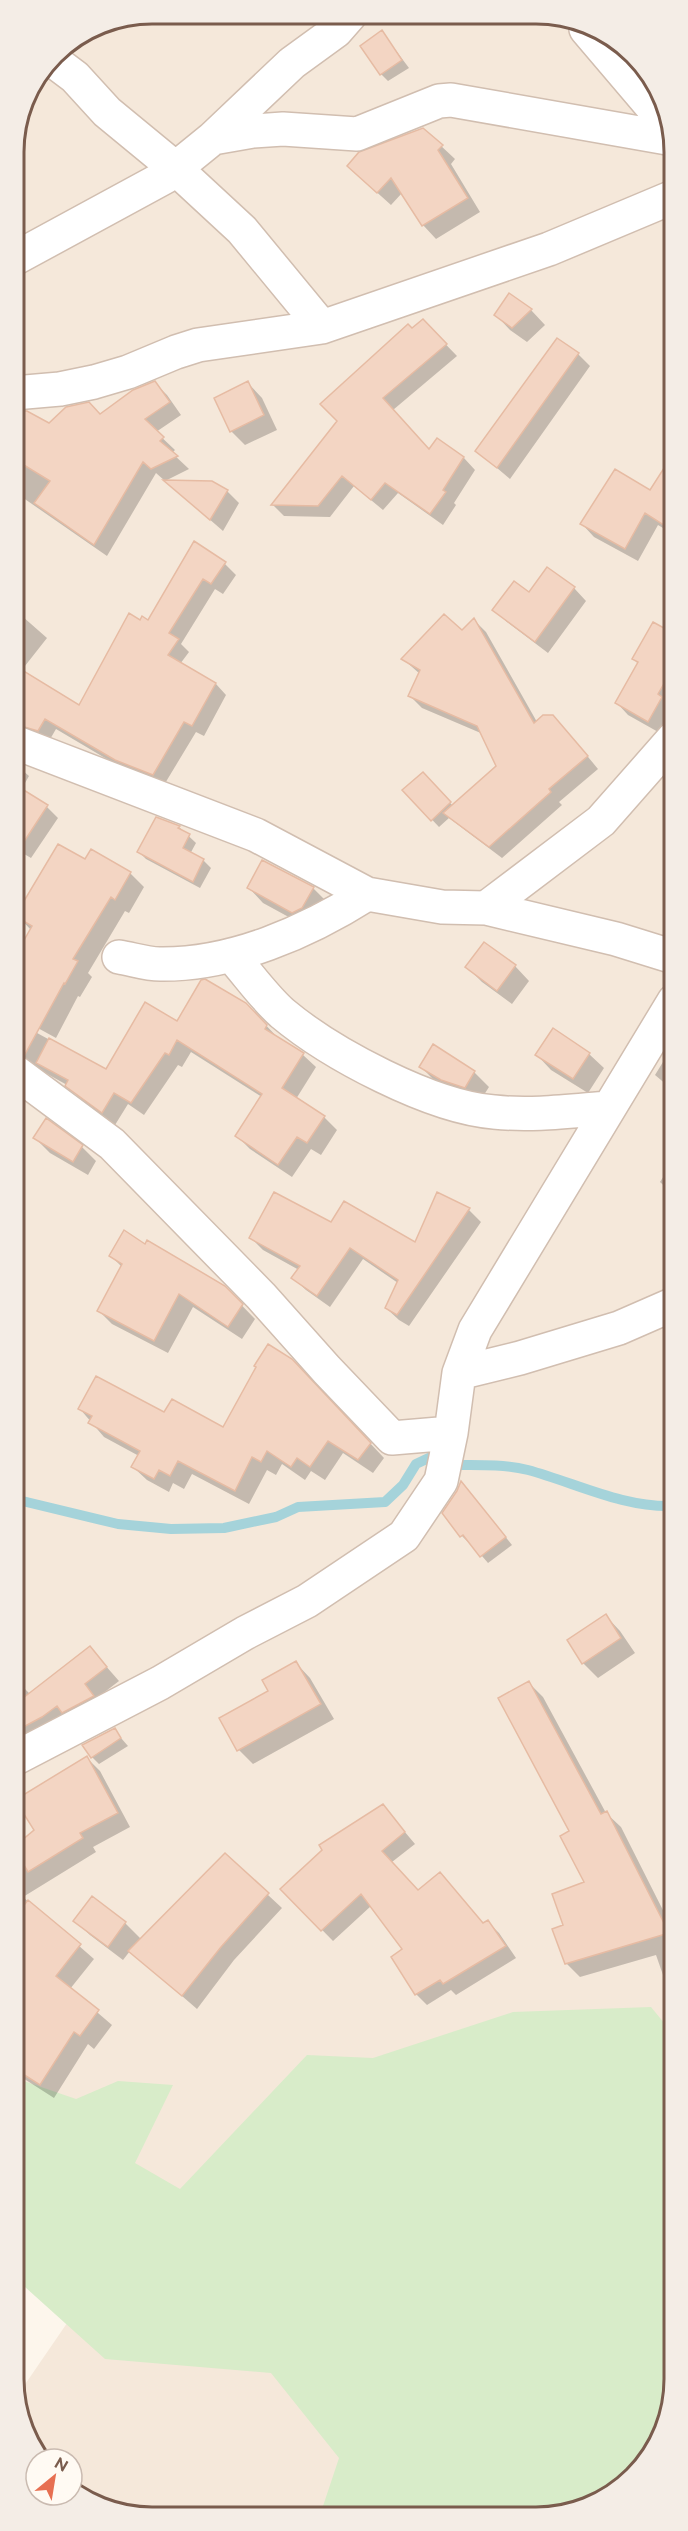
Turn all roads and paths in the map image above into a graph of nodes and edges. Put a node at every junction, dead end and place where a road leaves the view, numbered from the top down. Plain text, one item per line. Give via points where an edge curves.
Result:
1 (342, 24) edge
2 (593, 37) edge
3 (59, 65) edge
4 (658, 114) edge
5 (663, 137) edge
6 (213, 138) junction
7 (175, 168) junction
8 (664, 201) edge
9 (24, 254) edge
10 (322, 327) junction
11 (24, 392) edge
12 (24, 746) edge
13 (664, 749) edge
14 (367, 894) junction
15 (486, 908) junction
16 (664, 954) edge
17 (231, 955) junction
18 (119, 957) dead end
19 (664, 1017) edge
20 (24, 1078) edge
21 (608, 1108) junction
22 (664, 1308) edge
23 (459, 1372) junction
24 (452, 1433) junction
25 (24, 1755) edge

1 - 6 street via 292,63
2 - 4 street
3 - 7 street
5 - 6 street via 451,100 439,101 357,134 283,129
6 - 7 street
7 - 9 street via 138,193
7 - 10 street via 253,241
8 - 10 street via 549,249
10 - 11 street via 198,345 94,382
12 - 14 street via 256,835
13 - 15 street via 601,821
14 - 15 street via 442,907
14 - 17 street via 299,932
15 - 16 street
17 - 18 street via 178,964
17 - 21 street via 281,1011 309,1033 388,1078 455,1106 529,1113
19 - 21 street
20 - 24 street via 112,1144 261,1296 392,1438
21 - 23 street via 475,1330
22 - 23 street via 619,1328
23 - 24 street
24 - 25 street via 441,1481 404,1536 307,1601

